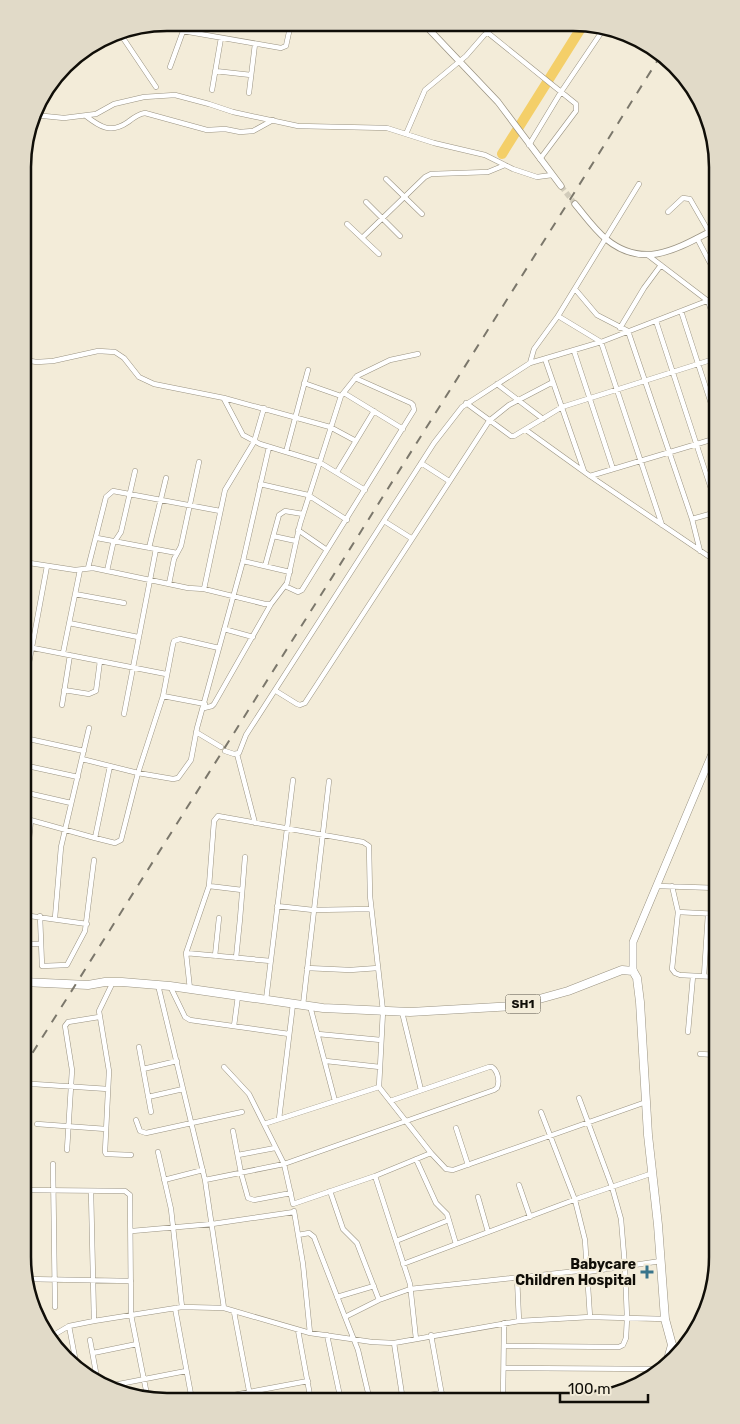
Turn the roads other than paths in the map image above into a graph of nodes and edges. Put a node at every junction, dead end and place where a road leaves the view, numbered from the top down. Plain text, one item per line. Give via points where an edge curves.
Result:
1 (183, 31) joint
2 (289, 31) edge
3 (431, 31) edge
4 (487, 33) joint
5 (601, 34) edge
6 (125, 38) edge
7 (221, 38) junction
8 (255, 44) junction
9 (461, 61) junction
10 (170, 67) dead end
11 (216, 71) junction
12 (251, 76) junction
13 (156, 87) dead end
14 (212, 90) dead end
15 (562, 92) junction
16 (249, 93) dead end
17 (42, 116) edge
18 (86, 116) junction
19 (273, 120) junction
20 (406, 134) junction
21 (529, 145) junction
22 (540, 159) junction
23 (505, 165) junction
24 (552, 175) junction
25 (386, 179) dead end
26 (639, 184) dead end
27 (561, 186) tunnel mouth
28 (404, 197) junction
29 (366, 202) dead end
30 (575, 204) tunnel mouth
31 (668, 212) dead end
32 (422, 214) dead end
33 (382, 218) junction
34 (347, 224) dead end
35 (708, 232) joint
36 (400, 236) dead end
37 (362, 238) junction
38 (697, 238) junction
39 (606, 239) junction
40 (379, 254) dead end
41 (649, 256) junction
42 (709, 261) edge
43 (660, 264) junction
44 (575, 289) junction
45 (708, 301) joint
46 (680, 311) junction
47 (558, 316) junction
48 (656, 321) junction
49 (620, 328) junction
50 (628, 332) junction
51 (601, 342) junction
52 (574, 351) junction
53 (418, 354) dead end
54 (545, 359) junction
55 (31, 361) edge
56 (709, 361) edge
57 (530, 363) junction
58 (699, 364) junction
59 (308, 370) dead end
60 (672, 372) junction
61 (355, 378) junction
62 (645, 381) junction
63 (553, 382) junction
64 (304, 383) junction
65 (497, 384) junction
66 (617, 391) junction
67 (343, 394) junction
68 (709, 396) edge
69 (224, 398) junction
70 (591, 399) junction
71 (519, 400) junction
72 (466, 403) junction
73 (562, 407) junction
74 (264, 408) junction
75 (374, 411) junction
76 (295, 417) junction
77 (543, 419) junction
78 (489, 421) junction
79 (330, 427) junction
80 (403, 429) junction
81 (526, 430) junction
82 (709, 440) edge
83 (356, 441) junction
84 (254, 442) junction
85 (696, 444) junction
86 (270, 447) junction
87 (669, 451) junction
88 (286, 452) junction
89 (640, 461) junction
90 (199, 462) dead end
91 (319, 462) junction
92 (421, 463) junction
93 (612, 469) junction
94 (135, 471) dead end
95 (337, 472) junction
96 (584, 472) junction
97 (590, 476) junction
98 (166, 478) dead end
99 (449, 481) junction
100 (709, 482) edge
101 (260, 484) junction
102 (365, 490) junction
103 (130, 494) junction
104 (308, 495) junction
105 (160, 500) junction
106 (190, 506) junction
107 (220, 512) junction
108 (303, 514) junction
109 (709, 514) edge
110 (692, 519) junction
111 (347, 520) junction
112 (384, 521) junction
113 (662, 525) junction
114 (298, 530) junction
115 (273, 536) junction
116 (97, 538) junction
117 (411, 538) junction
118 (114, 541) junction
119 (296, 541) junction
120 (149, 548) junction
121 (156, 549) junction
122 (327, 550) junction
123 (700, 551) junction
124 (178, 554) junction
125 (709, 557) edge
126 (243, 561) junction
127 (31, 563) edge
128 (47, 566) junction
129 (265, 566) junction
130 (88, 568) junction
131 (80, 570) junction
132 (106, 571) junction
133 (290, 572) junction
134 (150, 580) junction
135 (169, 584) junction
136 (285, 586) junction
137 (204, 589) junction
138 (75, 594) junction
139 (233, 596) junction
140 (124, 603) dead end
141 (272, 604) junction
142 (69, 624) junction
143 (224, 628) junction
144 (138, 637) junction
145 (253, 637) junction
146 (32, 648) junction
147 (219, 648) junction
148 (31, 653) edge
149 (63, 653) junction
150 (70, 655) junction
151 (100, 661) junction
152 (134, 668) junction
153 (166, 674) junction
154 (64, 690) junction
155 (276, 691) junction
156 (163, 696) junction
157 (62, 705) dead end
158 (204, 706) junction
159 (124, 714) dead end
160 (89, 728) dead end
161 (196, 732) junction
162 (31, 739) edge
163 (84, 751) junction
164 (238, 754) junction
165 (82, 759) junction
166 (708, 763) edge
167 (110, 766) junction
168 (31, 767) edge
169 (138, 773) junction
170 (78, 777) junction
171 (293, 780) dead end
172 (329, 781) dead end
173 (31, 794) edge
174 (71, 804) junction
175 (31, 820) edge
176 (255, 822) junction
177 (287, 829) junction
178 (64, 830) junction
179 (322, 835) junction
180 (94, 838) junction
181 (245, 858) dead end
182 (94, 860) dead end
183 (209, 886) junction
184 (658, 886) junction
185 (672, 886) junction
186 (708, 888) edge
187 (242, 890) junction
188 (277, 906) junction
189 (371, 908) junction
190 (313, 910) junction
191 (678, 912) junction
192 (708, 914) joint
193 (31, 915) edge
194 (40, 916) junction
195 (55, 918) junction
196 (219, 918) dead end
197 (87, 924) junction
198 (31, 944) edge
199 (40, 944) junction
200 (186, 953) junction
201 (215, 956) junction
202 (236, 958) junction
203 (271, 961) junction
204 (307, 968) junction
205 (378, 968) junction
206 (633, 971) junction
207 (693, 976) junction
208 (704, 976) junction
209 (708, 976) edge
210 (31, 982) edge
211 (113, 982) junction
212 (158, 985) junction
213 (170, 986) junction
214 (190, 989) junction
215 (238, 996) junction
216 (266, 1000) junction
217 (293, 1004) junction
218 (307, 1006) junction
219 (383, 1011) junction
220 (402, 1012) junction
221 (99, 1017) junction
222 (234, 1026) junction
223 (688, 1032) dead end
224 (289, 1034) junction
225 (318, 1034) junction
226 (381, 1040) junction
227 (139, 1047) dead end
228 (700, 1054) dead end
229 (708, 1054) edge
230 (177, 1061) junction
231 (326, 1062) junction
232 (224, 1067) dead end
233 (380, 1067) junction
234 (143, 1069) junction
235 (31, 1084) edge
236 (71, 1086) junction
237 (379, 1087) junction
238 (108, 1089) junction
239 (183, 1090) junction
240 (421, 1090) junction
241 (148, 1097) junction
242 (579, 1098) dead end
243 (335, 1101) junction
244 (390, 1101) junction
245 (646, 1102) junction
246 (151, 1112) dead end
247 (242, 1112) dead end
248 (541, 1112) dead end
249 (279, 1119) junction
250 (136, 1120) dead end
251 (191, 1122) junction
252 (406, 1122) junction
253 (589, 1122) junction
254 (37, 1124) dead end
255 (264, 1124) junction
256 (69, 1126) junction
257 (456, 1128) dead end
258 (106, 1129) junction
259 (233, 1130) dead end
260 (551, 1136) junction
261 (275, 1148) junction
262 (67, 1150) dead end
263 (158, 1152) dead end
264 (431, 1153) junction
265 (132, 1155) dead end
266 (238, 1156) junction
267 (416, 1159) junction
268 (53, 1164) dead end
269 (284, 1164) junction
270 (468, 1165) junction
271 (202, 1170) junction
272 (241, 1173) junction
273 (652, 1173) junction
274 (375, 1176) junction
275 (164, 1180) junction
276 (205, 1180) junction
277 (519, 1184) dead end
278 (612, 1187) junction
279 (31, 1190) edge
280 (54, 1191) junction
281 (91, 1191) junction
282 (291, 1192) junction
283 (330, 1192) junction
284 (478, 1197) dead end
285 (575, 1200) junction
286 (293, 1204) junction
287 (294, 1212) junction
288 (530, 1217) junction
289 (449, 1220) junction
290 (212, 1224) junction
291 (173, 1227) junction
292 (132, 1231) junction
293 (488, 1232) junction
294 (298, 1235) junction
295 (396, 1241) junction
296 (456, 1244) junction
297 (661, 1262) junction
298 (404, 1264) junction
299 (625, 1266) junction
300 (587, 1271) junction
301 (517, 1278) junction
302 (33, 1279) edge
303 (55, 1280) junction
304 (93, 1280) junction
305 (131, 1280) junction
306 (374, 1286) junction
307 (410, 1289) junction
308 (337, 1297) junction
309 (379, 1300) junction
310 (55, 1307) dead end
311 (175, 1308) junction
312 (182, 1308) junction
313 (224, 1308) junction
314 (234, 1312) junction
315 (131, 1315) junction
316 (345, 1317) junction
317 (590, 1317) junction
318 (627, 1318) junction
319 (665, 1319) junction
320 (94, 1321) junction
321 (520, 1321) junction
322 (504, 1324) junction
323 (69, 1326) junction
324 (298, 1330) junction
325 (310, 1333) junction
326 (55, 1334) edge
327 (327, 1335) junction
328 (431, 1335) junction
329 (355, 1339) junction
330 (416, 1339) junction
331 (90, 1340) dead end
332 (394, 1342) junction
333 (137, 1344) junction
334 (672, 1344) junction
335 (504, 1346) junction
336 (675, 1347) edge
337 (670, 1352) edge
338 (92, 1353) junction
339 (75, 1357) edge
340 (504, 1368) junction
341 (650, 1369) edge
342 (186, 1370) junction
343 (97, 1374) edge
344 (144, 1379) junction
345 (308, 1381) junction
346 (120, 1384) edge
347 (146, 1391) edge
348 (191, 1393) edge
349 (250, 1393) joint
350 (310, 1393) edge
351 (339, 1393) edge
352 (368, 1393) edge
353 (402, 1393) edge
354 (442, 1393) edge
355 (503, 1393) edge

1 - 7 street
1 - 10 street
2 - 8 street via 284,48
3 - 9 street
4 - 9 street
4 - 15 street
5 - 15 street
6 - 13 street
7 - 8 street
7 - 11 street
8 - 12 street
9 - 20 street via 424,90
9 - 21 street via 498,102
11 - 12 street
11 - 14 street
12 - 16 street
15 - 21 street
15 - 22 street via 576,104 576,111
17 - 18 street
18 - 19 street via 121,102 175,95
18 - 19 street via 98,125 114,128 122,127 145,113 207,130 246,132
19 - 20 street via 303,127 381,127
20 - 23 street via 484,155
21 - 22 street
22 - 24 street
23 - 24 street via 537,177
23 - 28 street via 488,172 431,174
24 - 27 street
25 - 28 street
26 - 39 street
28 - 32 street
28 - 33 street
29 - 33 street
30 - 39 street
31 - 35 street via 683,198 690,199
33 - 36 street
33 - 37 street
34 - 37 street
35 - 38 street
37 - 40 street
38 - 41 street via 676,249
38 - 42 street
39 - 41 street via 626,252
39 - 44 street
41 - 43 street
43 - 45 street
43 - 49 street
44 - 47 street
44 - 49 street via 597,315
45 - 46 street
46 - 48 street
46 - 58 street
47 - 51 street
47 - 57 street via 534,349
48 - 50 street
48 - 60 street
49 - 50 street
50 - 51 street
50 - 62 street
51 - 52 street
51 - 66 street
52 - 54 street
52 - 70 street
53 - 61 street via 390,360
54 - 57 street
54 - 63 street
55 - 69 street via 53,361 103,350 114,352 138,377 154,384
56 - 58 street
57 - 65 street
58 - 60 street
58 - 68 street
59 - 64 street
60 - 62 street
60 - 85 street
61 - 67 street
61 - 80 street via 413,405 413,413
62 - 66 street
62 - 87 street
63 - 71 street
63 - 73 street
64 - 67 street
64 - 76 street
65 - 71 street
65 - 72 street
66 - 70 street
66 - 89 street
67 - 75 street
67 - 79 street
69 - 74 street
69 - 84 street via 241,433
70 - 73 street
70 - 93 street
71 - 77 street
71 - 78 street
72 - 78 street
72 - 92 street
73 - 77 street
73 - 96 street
74 - 76 street
74 - 84 street
75 - 80 street
75 - 83 street
76 - 79 street
76 - 88 street
77 - 81 street
78 - 81 street via 511,436
78 - 99 street
79 - 83 street
79 - 91 street
80 - 102 street
81 - 96 street
82 - 85 street
83 - 95 street
84 - 86 street
84 - 107 street via 227,486
85 - 87 street
85 - 100 street
86 - 88 street
86 - 101 street
87 - 89 street
87 - 110 street
88 - 91 street
89 - 93 street
89 - 113 street
90 - 106 street
91 - 95 street
91 - 104 street
92 - 99 street
92 - 112 street
93 - 97 street
94 - 103 street
95 - 102 street
96 - 97 street
97 - 113 street
98 - 105 street
99 - 117 street
101 - 104 street
101 - 126 street
102 - 111 street
103 - 105 street
103 - 116 street via 113,491 106,497
103 - 118 street via 121,532
104 - 108 street
104 - 111 street
105 - 106 street
105 - 120 street
106 - 107 street
106 - 124 street
107 - 137 street
108 - 114 street
108 - 115 street via 282,512
109 - 110 street
110 - 123 street
111 - 122 street
112 - 117 street
112 - 155 street
113 - 123 street
114 - 119 street
114 - 122 street
115 - 119 street
115 - 129 street
116 - 118 street
116 - 130 street
117 - 155 street via 305,703 297,704
118 - 120 street
118 - 132 street
119 - 133 street
120 - 121 street
121 - 124 street
121 - 134 street
122 - 136 street via 302,590 298,592
123 - 125 street
124 - 135 street
126 - 129 street
126 - 139 street
127 - 128 street
128 - 131 street
128 - 146 street
129 - 133 street
130 - 131 street
130 - 132 street
131 - 138 street
132 - 134 street
133 - 136 street
134 - 135 street
134 - 144 street
135 - 137 street
136 - 141 street
137 - 139 street
138 - 140 street
138 - 142 street
139 - 141 street
139 - 143 street
141 - 145 street
142 - 144 street
142 - 149 street
143 - 145 street
143 - 147 street
144 - 152 street
145 - 158 street via 214,704
146 - 148 street
146 - 149 street
147 - 153 street via 176,639
147 - 158 street
149 - 150 street
150 - 151 street
150 - 154 street
151 - 152 street
151 - 154 street via 96,691 89,694
152 - 153 street
152 - 159 street
153 - 156 street
154 - 157 street
155 - 164 street via 246,735
156 - 158 street
156 - 169 street
158 - 161 street
160 - 163 street
161 - 164 street via 223,749
161 - 169 street via 190,763 178,778
162 - 163 street
163 - 165 street
164 - 176 street
165 - 167 street
165 - 170 street
166 - 184 main road
167 - 169 street
167 - 180 street
168 - 170 street
169 - 180 street via 122,840
170 - 174 street
171 - 177 street
172 - 179 street
173 - 174 street
174 - 178 street
175 - 178 street
176 - 177 street
176 - 183 street via 216,818
177 - 179 street
177 - 188 street
178 - 180 street
178 - 195 street
179 - 189 street via 363,842 369,846
179 - 190 street
181 - 187 street
182 - 197 street
183 - 187 street
183 - 200 street
184 - 185 street
184 - 206 main road via 633,942
185 - 186 street
185 - 191 street
187 - 202 street
188 - 190 street
188 - 203 street
189 - 190 street
189 - 205 street
190 - 204 street
191 - 192 street
191 - 207 street via 672,969 680,975
192 - 208 street
193 - 194 street
194 - 195 street
194 - 199 street
195 - 197 street
196 - 201 street
197 - 199 street via 67,965 42,966
198 - 199 street
200 - 201 street
200 - 214 street
201 - 202 street
202 - 203 street
203 - 216 street
204 - 205 street
204 - 218 street
205 - 219 street
206 - 220 main road, SH1 via 622,970 568,991 514,1006
206 - 245 main road via 640,1002
207 - 208 street
207 - 223 street
208 - 209 street
210 - 211 main road, SH1 via 88,985
211 - 212 main road, SH1
211 - 221 street via 100,1005
212 - 213 main road, SH1
212 - 230 street
213 - 214 main road, SH1
213 - 222 street via 187,1019
214 - 215 main road, SH1
215 - 216 main road, SH1
215 - 222 street
216 - 217 main road, SH1
217 - 218 main road, SH1
217 - 224 street
218 - 219 main road, SH1
218 - 225 street
219 - 220 main road, SH1
219 - 226 street
220 - 240 street
221 - 236 street via 65,1024 72,1070
221 - 238 street via 109,1072
222 - 224 street
224 - 249 street
225 - 226 street
225 - 231 street
226 - 233 street
227 - 234 street
228 - 229 street
230 - 234 street
230 - 239 street
231 - 233 street
231 - 243 street
232 - 255 street via 249,1094
233 - 237 street
234 - 241 street
235 - 236 street
236 - 238 street
236 - 256 street
237 - 243 street
237 - 244 street
238 - 258 street
239 - 241 street
239 - 251 street
240 - 244 street
240 - 252 street via 488,1067 495,1069 499,1083 494,1090
241 - 246 street
242 - 253 street
243 - 249 street
244 - 252 street
245 - 253 street
245 - 273 main road
247 - 251 street
248 - 260 street
249 - 255 street
250 - 251 street via 140,1131 146,1133
251 - 271 street
252 - 264 street
252 - 269 street
253 - 260 street
253 - 278 street
254 - 256 street
255 - 261 street
256 - 258 street
256 - 262 street
257 - 270 street
258 - 265 street via 104,1152
259 - 266 street
260 - 270 street
260 - 285 street
261 - 266 street
261 - 269 street
263 - 275 street
264 - 267 street
264 - 270 street via 449,1170
266 - 272 street
267 - 274 street
267 - 289 street via 436,1203 445,1210
268 - 280 street
269 - 272 street
269 - 282 street
271 - 275 street
271 - 276 street
272 - 276 street
272 - 282 street via 250,1200
273 - 278 street
273 - 297 main road
274 - 283 street
274 - 295 street
275 - 291 street
276 - 290 street
277 - 288 street
278 - 285 street
278 - 299 street via 621,1219
279 - 280 street
280 - 281 street
280 - 303 street
281 - 292 street via 128,1192
281 - 304 street
282 - 286 street
283 - 286 street
283 - 306 street via 343,1229 357,1243
284 - 293 street
285 - 288 street
285 - 300 street via 585,1240
286 - 287 street
287 - 290 street
287 - 294 street
288 - 293 street
289 - 295 street
289 - 296 street
290 - 291 street
290 - 313 street
291 - 292 street
291 - 312 street
292 - 305 street
293 - 296 street
294 - 308 street via 309,1233 314,1237
294 - 325 street
295 - 298 street
296 - 298 street
297 - 299 street
297 - 319 main road
298 - 307 street
299 - 300 street
299 - 318 street
300 - 301 street
300 - 317 street
301 - 307 street
301 - 321 street
302 - 303 street
303 - 304 street
303 - 310 street
304 - 305 street
304 - 320 street
305 - 315 street
306 - 308 street
306 - 309 street
307 - 309 street
307 - 330 street
308 - 316 street
309 - 316 street
311 - 312 street
311 - 315 street
311 - 342 street
312 - 313 street
313 - 314 street
314 - 324 street
314 - 349 street
315 - 320 street
315 - 333 street
316 - 329 street
317 - 318 street
317 - 321 street
318 - 319 street
318 - 335 street via 626,1338 623,1346 619,1347
319 - 334 main road
320 - 323 street
321 - 322 street
322 - 328 street
322 - 335 street
323 - 326 street
323 - 339 street
324 - 325 street
324 - 345 street
325 - 327 street
327 - 329 street
327 - 351 street
328 - 330 street
328 - 354 street
329 - 332 street
329 - 352 street
330 - 332 street
331 - 338 street
332 - 353 street
333 - 338 street
333 - 344 street
334 - 336 main road
334 - 337 main road
335 - 340 street
338 - 343 street
340 - 341 street
340 - 355 street
342 - 344 street
342 - 348 street
344 - 346 street
344 - 347 street
345 - 349 street
345 - 350 street

